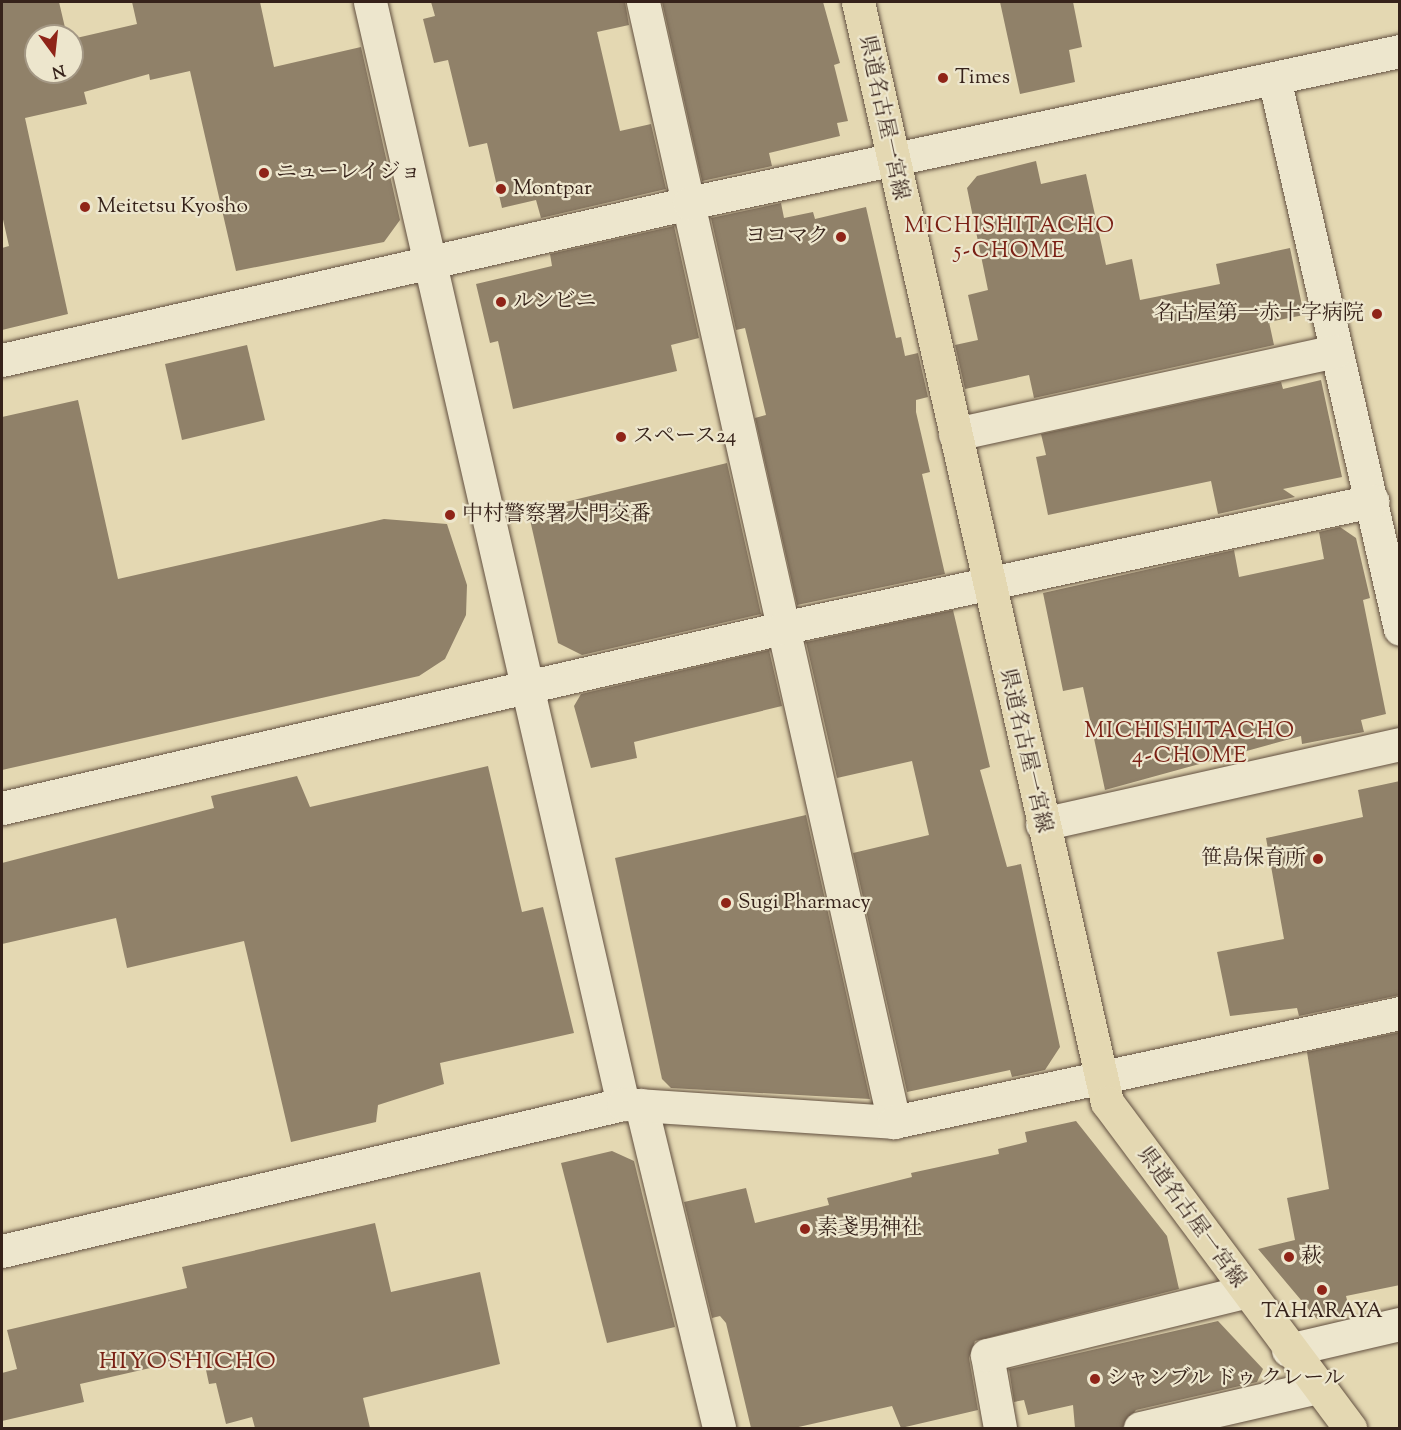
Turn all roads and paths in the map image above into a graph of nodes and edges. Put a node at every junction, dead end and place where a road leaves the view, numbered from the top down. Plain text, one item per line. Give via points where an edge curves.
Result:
1 (370, 2) edge
2 (643, 2) edge
3 (858, 2) edge
4 (1400, 51) edge
5 (1274, 78) junction
6 (891, 161) junction
7 (689, 203) junction
8 (431, 261) junction
9 (1336, 351) junction
10 (2, 360) edge
11 (955, 434) junction
12 (1372, 501) junction
13 (987, 584) junction
14 (782, 628) junction
15 (1400, 629) edge
16 (528, 690) junction
17 (1400, 744) edge
18 (2, 808) edge
19 (1042, 824) junction
20 (1400, 1013) edge
21 (1101, 1077) junction
22 (632, 1105) junction
23 (894, 1122) junction
24 (2, 1251) edge
25 (1244, 1292) junction
26 (1400, 1324) edge
27 (1288, 1350) junction
28 (1317, 1387) junction
29 (719, 1428) edge
30 (1000, 1428) edge
31 (1140, 1428) edge
32 (1350, 1428) edge

1 - 8 street
2 - 7 street
3 - 6 main road, 県道名古屋一宮線
4 - 5 street
5 - 6 street
5 - 9 street
6 - 7 street
6 - 11 main road, 県道名古屋一宮線
7 - 8 street
7 - 14 street
8 - 10 street
8 - 16 street
9 - 11 street
9 - 12 street
11 - 13 main road, 県道名古屋一宮線
12 - 13 street
12 - 15 street
13 - 14 street
13 - 19 main road, 県道名古屋一宮線
14 - 16 street
14 - 23 street
16 - 18 street
16 - 22 street
17 - 19 street
19 - 21 main road, 県道名古屋一宮線
20 - 21 street
21 - 23 street
21 - 25 main road, 県道名古屋一宮線 via 1107,1102
22 - 23 street
22 - 24 street
22 - 29 street
25 - 27 main road, 県道名古屋一宮線
25 - 30 street via 987,1355
26 - 27 street
27 - 28 main road, 県道名古屋一宮線
28 - 31 street
28 - 32 main road, 県道名古屋一宮線

